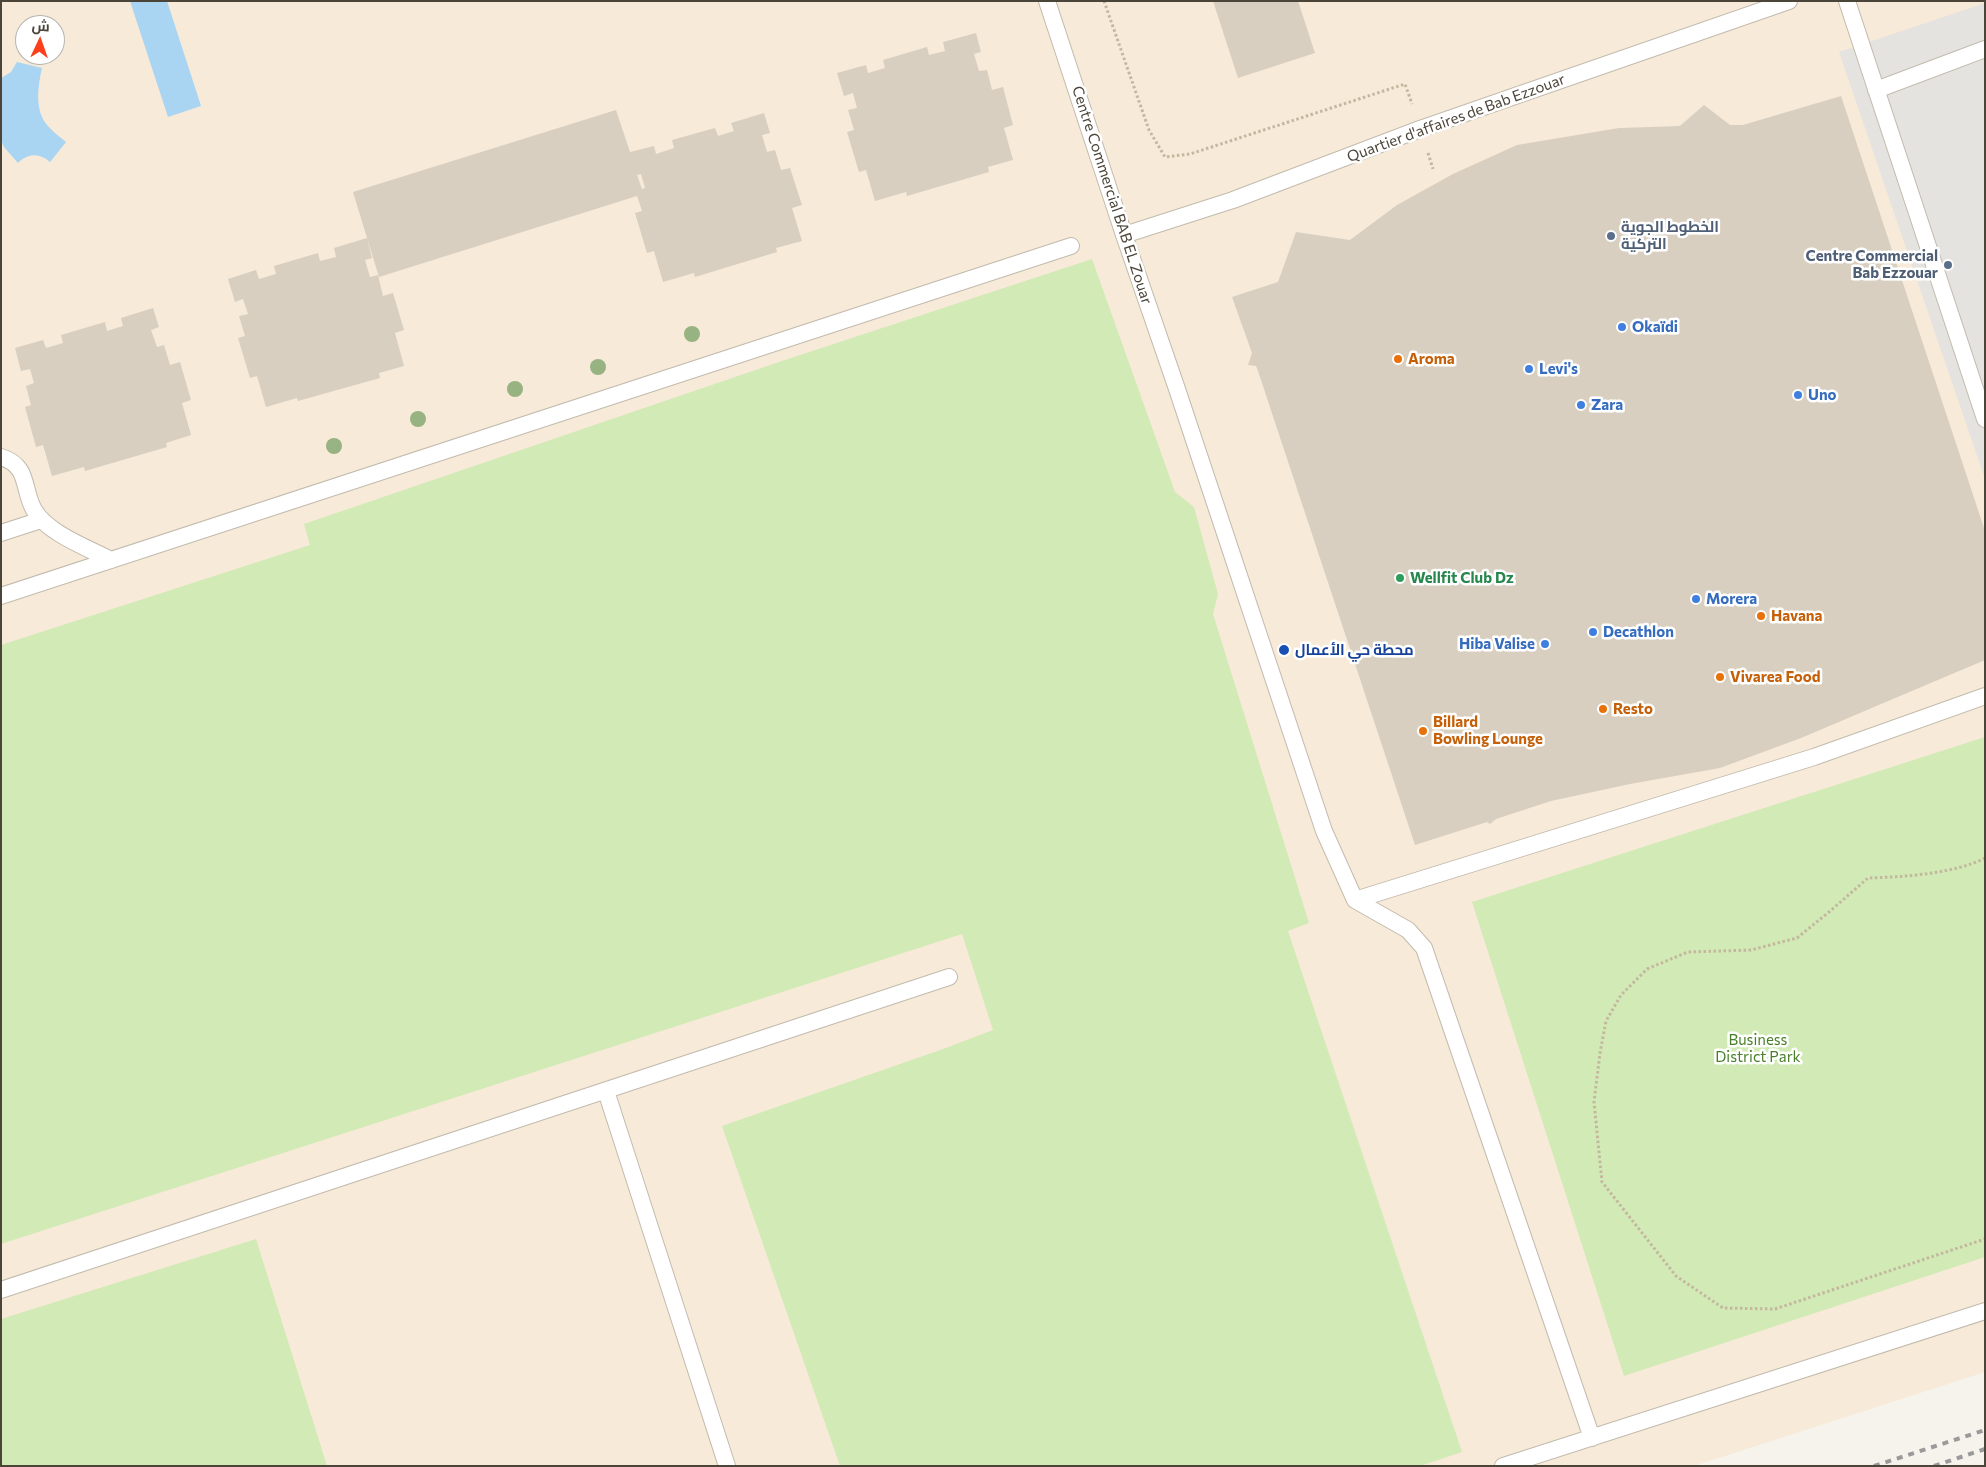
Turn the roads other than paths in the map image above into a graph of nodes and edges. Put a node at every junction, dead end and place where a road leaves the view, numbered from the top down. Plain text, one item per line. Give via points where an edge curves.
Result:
1 (1047, 1) edge
2 (1789, 1) edge
3 (1846, 1) edge
4 (1985, 50) edge
5 (1876, 90) junction
6 (1124, 235) junction
7 (1071, 246) dead end
8 (1985, 419) edge
9 (1, 457) edge
10 (41, 520) junction
11 (1, 533) edge
12 (111, 560) junction
13 (1, 596) edge
14 (1985, 696) edge
15 (1355, 900) junction
16 (949, 977) dead end
17 (606, 1091) junction
18 (1, 1290) edge
19 (1985, 1311) edge
20 (1592, 1438) junction
21 (727, 1466) edge
22 (1503, 1466) edge

1 - 6 lane, Centre Commercial BAB EL Zouar
2 - 6 lane, Quartier d'affaires de Bab Ezzouar via 1420,129 1233,200
3 - 5 lane
4 - 5 lane
5 - 8 lane
6 - 15 lane, Centre Commercial BAB EL Zouar via 1324,831
7 - 12 lane
9 - 10 lane via 22,473 33,509
10 - 11 lane
10 - 12 lane
12 - 13 lane
14 - 15 lane via 1814,757
15 - 20 lane via 1408,930 1424,948
16 - 17 lane
17 - 18 lane
17 - 21 lane
19 - 20 lane
20 - 22 lane

